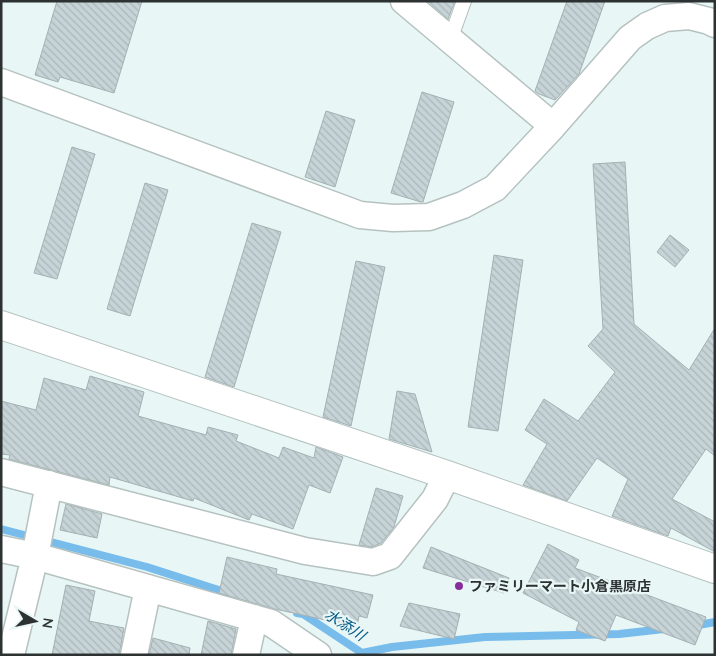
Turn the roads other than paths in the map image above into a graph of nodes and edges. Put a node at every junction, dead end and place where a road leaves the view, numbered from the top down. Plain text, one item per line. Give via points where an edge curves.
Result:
1 (404, 1) edge
2 (464, 1) edge
3 (715, 24) edge
4 (450, 40) junction
5 (1, 82) edge
6 (553, 126) junction
7 (1, 325) edge
8 (1, 472) edge
9 (447, 475) junction
10 (49, 484) junction
11 (37, 542) junction
12 (1, 549) edge
13 (715, 569) edge
14 (148, 588) junction
15 (254, 618) junction
16 (11, 655) edge
17 (134, 655) edge
18 (246, 655) edge
19 (318, 655) edge

1 - 4 street
2 - 4 lane
3 - 6 street via 689,16 664,18 646,26 630,38
4 - 6 street
5 - 6 street via 360,215 393,218 429,217 463,205 495,188
7 - 9 street
8 - 10 street
9 - 10 street via 435,499 390,556 373,562 305,551
9 - 13 street
10 - 11 street
11 - 12 street
11 - 14 street
11 - 16 street
14 - 15 street
14 - 17 street
15 - 18 street
15 - 19 street via 271,623

